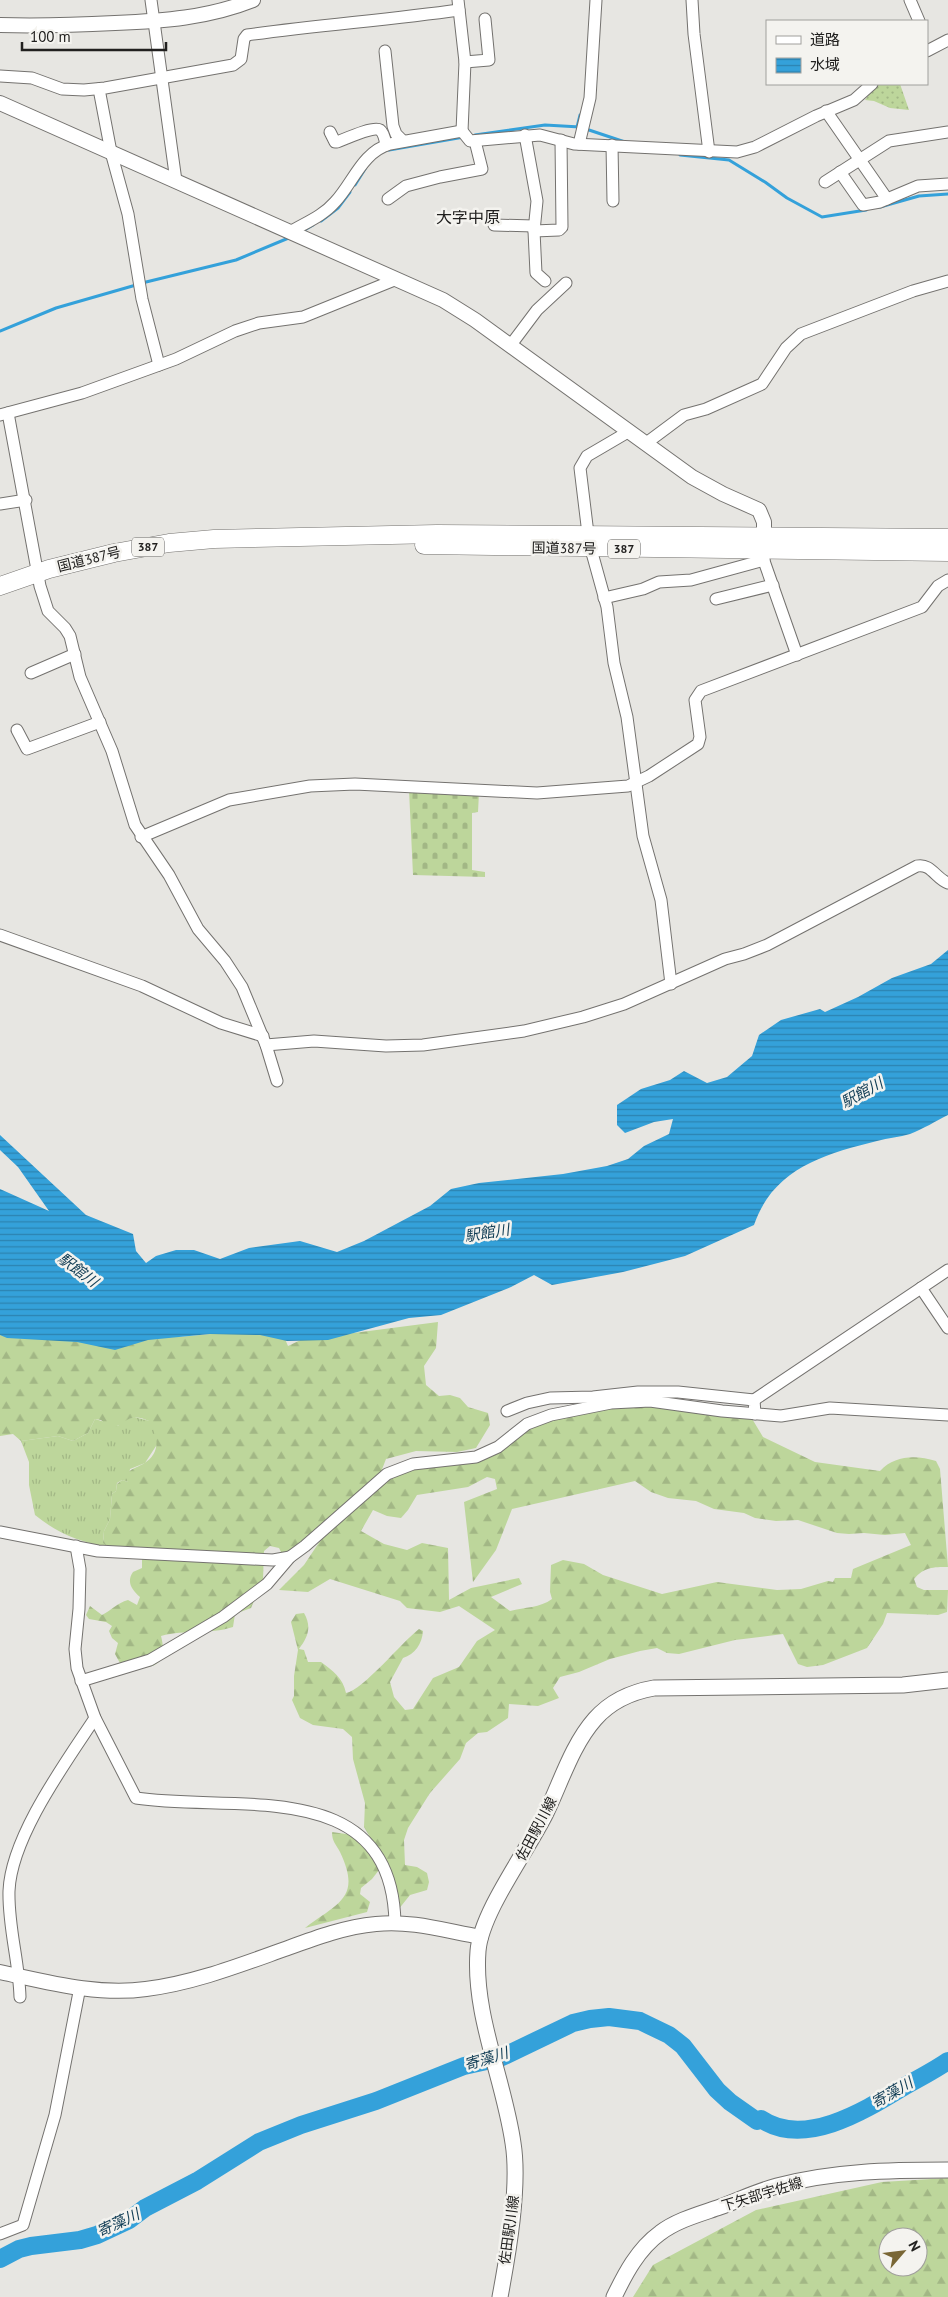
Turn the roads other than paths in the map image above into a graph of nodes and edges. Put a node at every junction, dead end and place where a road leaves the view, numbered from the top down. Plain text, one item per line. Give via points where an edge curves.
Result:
1 (151, 0) edge
2 (253, 0) edge
3 (596, 0) edge
4 (692, 0) edge
5 (910, 0) edge
6 (458, 5) edge
7 (486, 19) dead end
8 (919, 20) edge
9 (153, 21) junction
10 (0, 25) edge
11 (948, 40) edge
12 (928, 47) edge
13 (385, 51) dead end
14 (465, 62) junction
15 (0, 76) edge
16 (163, 78) junction
17 (99, 89) junction
18 (859, 89) edge
19 (0, 103) edge
20 (826, 111) junction
21 (462, 131) junction
22 (330, 132) dead end
23 (948, 132) edge
24 (525, 135) junction
25 (561, 140) junction
26 (403, 141) junction
27 (475, 141) junction
28 (579, 144) junction
29 (386, 145) junction
30 (612, 145) junction
31 (111, 152) junction
32 (709, 152) junction
33 (859, 159) junction
34 (840, 172) junction
35 (176, 181) junction
36 (825, 182) dead end
37 (948, 184) edge
38 (887, 199) junction
39 (388, 200) dead end
40 (614, 201) dead end
41 (494, 225) dead end
42 (534, 228) junction
43 (295, 235) junction
44 (397, 280) junction
45 (546, 280) dead end
46 (948, 281) edge
47 (566, 283) dead end
48 (510, 346) junction
49 (159, 365) junction
50 (4, 414) edge
51 (628, 432) junction
52 (645, 444) junction
53 (26, 500) junction
54 (0, 504) edge
55 (948, 538) edge
56 (589, 542) junction
57 (764, 549) junction
58 (948, 552) edge
59 (38, 573) junction
60 (948, 580) edge
61 (772, 585) junction
62 (0, 586) edge
63 (604, 598) junction
64 (716, 599) dead end
65 (75, 654) junction
66 (797, 656) junction
67 (31, 673) dead end
68 (100, 722) junction
69 (17, 730) dead end
70 (635, 784) junction
71 (141, 837) junction
72 (948, 883) edge
73 (0, 935) edge
74 (671, 984) junction
75 (264, 1041) junction
76 (277, 1081) dead end
77 (948, 1270) edge
78 (921, 1288) junction
79 (948, 1328) edge
80 (754, 1400) junction
81 (507, 1412) dead end
82 (755, 1414) junction
83 (948, 1415) edge
84 (0, 1532) edge
85 (76, 1546) junction
86 (290, 1557) junction
87 (948, 1680) edge
88 (81, 1681) junction
89 (95, 1718) junction
90 (395, 1923) junction
91 (481, 1937) junction
92 (0, 1972) edge
93 (19, 1976) junction
94 (80, 1987) junction
95 (20, 1997) dead end
96 (948, 2170) edge
97 (0, 2234) edge
98 (500, 2297) edge
99 (614, 2297) edge

1 - 9 street
2 - 9 street via 204,15
3 - 28 street via 590,98
4 - 32 street
5 - 8 street
6 - 14 street
6 - 16 street via 382,21 308,26 247,35 241,59 236,64
7 - 14 street via 489,60
9 - 10 street
9 - 16 street
11 - 12 street
13 - 26 street via 393,126
14 - 21 street
15 - 17 street via 32,78 70,90
16 - 17 street
16 - 35 street
17 - 31 street
18 - 20 street
19 - 31 street
20 - 32 street via 750,149
20 - 33 street
21 - 26 street
21 - 27 street
22 - 29 street via 336,142 378,129
23 - 33 street via 893,139
24 - 25 street
24 - 27 street
24 - 42 street via 536,199
25 - 28 street
25 - 42 street via 562,227 559,230
26 - 29 street
27 - 39 street via 482,169 406,186
28 - 30 street
29 - 43 street via 369,156 332,206
30 - 32 street
30 - 40 street
31 - 35 street
31 - 49 street via 128,214 142,299
33 - 34 street
33 - 38 street
34 - 36 street
34 - 38 street via 863,205
35 - 43 street
37 - 38 street via 918,186
41 - 42 street
42 - 45 street via 536,273
43 - 44 street
44 - 48 street via 449,304
44 - 49 street via 303,317 259,323 235,331
46 - 52 street via 913,291 802,334 786,348 762,384 684,416
47 - 48 street via 538,310
48 - 51 street
49 - 50 street via 56,401
50 - 53 street
51 - 52 street
51 - 56 street via 587,456 581,465
52 - 57 street via 701,483 758,510 764,522
53 - 54 street
53 - 59 street
55 - 57 highway, 国道387号 / 387
56 - 57 highway, 国道387号 / 387
56 - 59 highway, 国道387号 / 387 via 437,534 214,539 101,556
56 - 63 street
57 - 58 highway, 国道387号 / 387
57 - 61 street
57 - 63 street via 691,580 659,582
59 - 62 highway, 国道387号 / 387
59 - 65 street via 48,611 68,630
60 - 66 street via 938,586 922,608
61 - 64 street
61 - 66 street
63 - 70 street via 614,663 627,717
65 - 67 street
65 - 68 street via 82,681
66 - 70 street via 698,693 695,700 698,744
68 - 69 street via 27,749
68 - 71 street
70 - 71 street via 620,788 537,793 355,784 310,786 230,800
70 - 74 street via 643,836 661,900
71 - 75 street via 169,875 198,929 236,977
72 - 74 street via 928,867 916,866 766,944
73 - 75 street via 142,986
74 - 75 street via 583,1017 478,1039 407,1046
75 - 76 street
77 - 78 street
78 - 79 street
78 - 80 street
80 - 81 street via 678,1392 638,1392 593,1398 550,1398
80 - 82 street
82 - 83 street via 789,1416 830,1408
82 - 86 street via 650,1401 612,1403 552,1415 527,1424 498,1446 476,1457 413,1464 395,1470 365,1491
84 - 85 street
85 - 86 street via 98,1551 273,1560
85 - 88 street via 80,1568 75,1649
86 - 88 street via 278,1574 250,1598 172,1649 150,1660
87 - 91 main road, 佐田駅川線 via 903,1685 664,1686 636,1692 620,1700 597,1717 581,1739 546,1814 497,1901
88 - 89 street
89 - 90 street via 136,1798 255,1804 315,1812 352,1828 371,1846 382,1865 395,1899
89 - 93 street via 32,1819 15,1863 9,1888 9,1916
90 - 91 street
90 - 94 street via 352,1927 326,1934 172,1985 116,1991
91 - 98 main road, 佐田駅川線 via 478,1948 479,1998 514,2146 515,2188
92 - 93 street
93 - 94 street
93 - 95 street
94 - 97 street via 55,2115 23,2225
96 - 99 main road, 下矢部宇佐線 via 814,2178 776,2186 706,2212 670,2227 652,2239 626,2272

